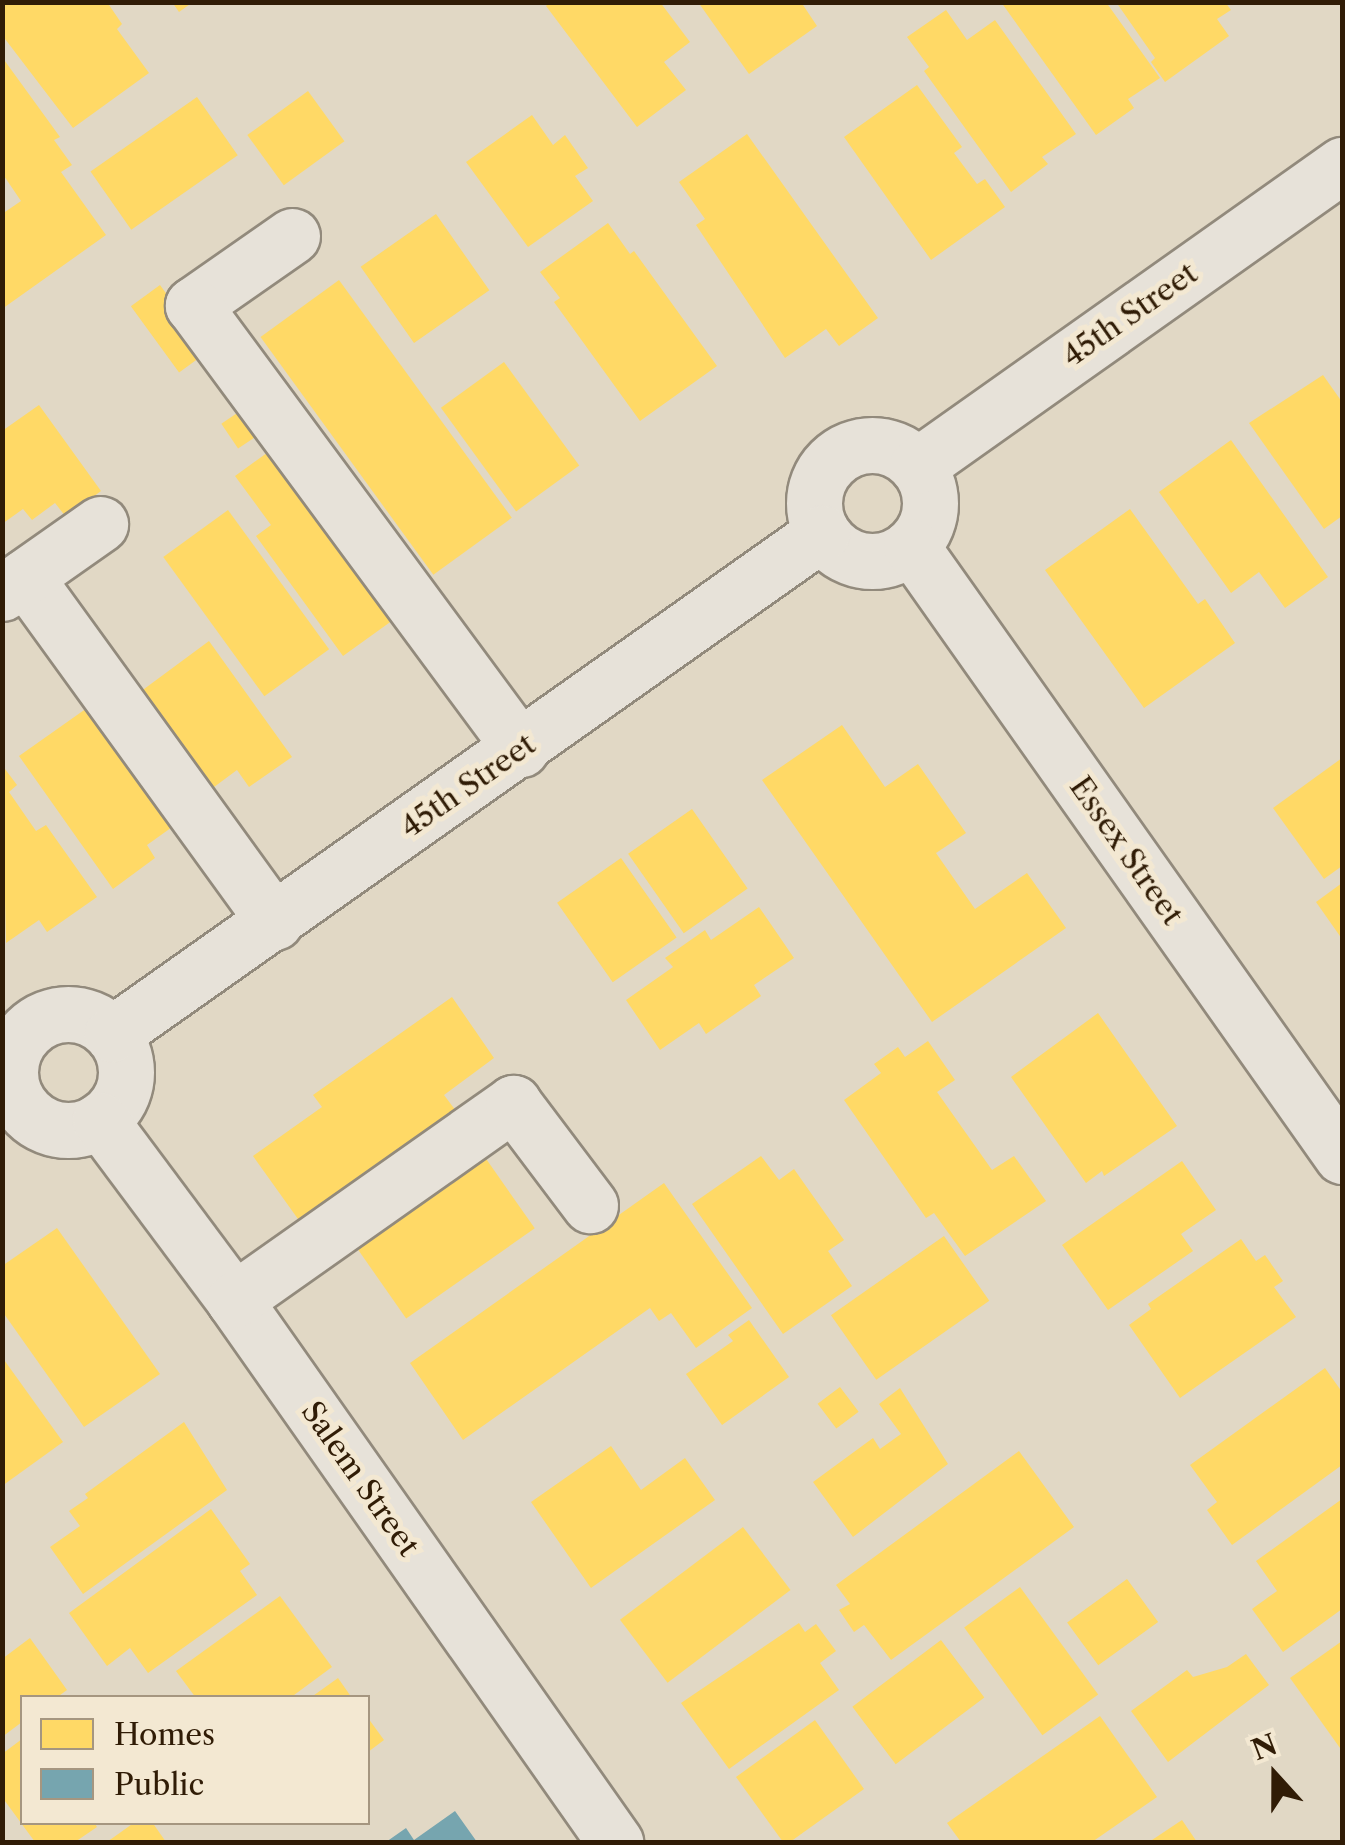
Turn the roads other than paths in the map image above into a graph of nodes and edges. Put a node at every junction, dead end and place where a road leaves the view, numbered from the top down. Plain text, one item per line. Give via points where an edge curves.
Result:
1 (1342, 165) edge
2 (292, 236) dead end
3 (917, 466) junction
4 (100, 524) dead end
5 (822, 533) junction
6 (910, 546) junction
7 (14, 586) edge
8 (521, 749) junction
9 (275, 922) junction
10 (112, 1034) junction
11 (10, 1106) edge
12 (100, 1120) junction
13 (1342, 1156) edge
14 (590, 1206) dead end
15 (234, 1300) junction
16 (615, 1842) edge

1 - 3 street, 45th Street
2 - 8 street via 193,305
3 - 5 street via 875,446 832,461 815,488
3 - 6 street via 929,510
4 - 7 street
5 - 6 street via 850,557 869,561
5 - 8 street, 45th Street
6 - 13 street, Essex Street
7 - 9 street
8 - 9 street, 45th Street
9 - 10 street, 45th Street
10 - 11 street via 70,1014 40,1021 12,1056
10 - 12 street via 125,1080
11 - 12 street via 63,1130
12 - 15 street, Salem Street
14 - 15 street via 514,1103
15 - 16 street, Salem Street

